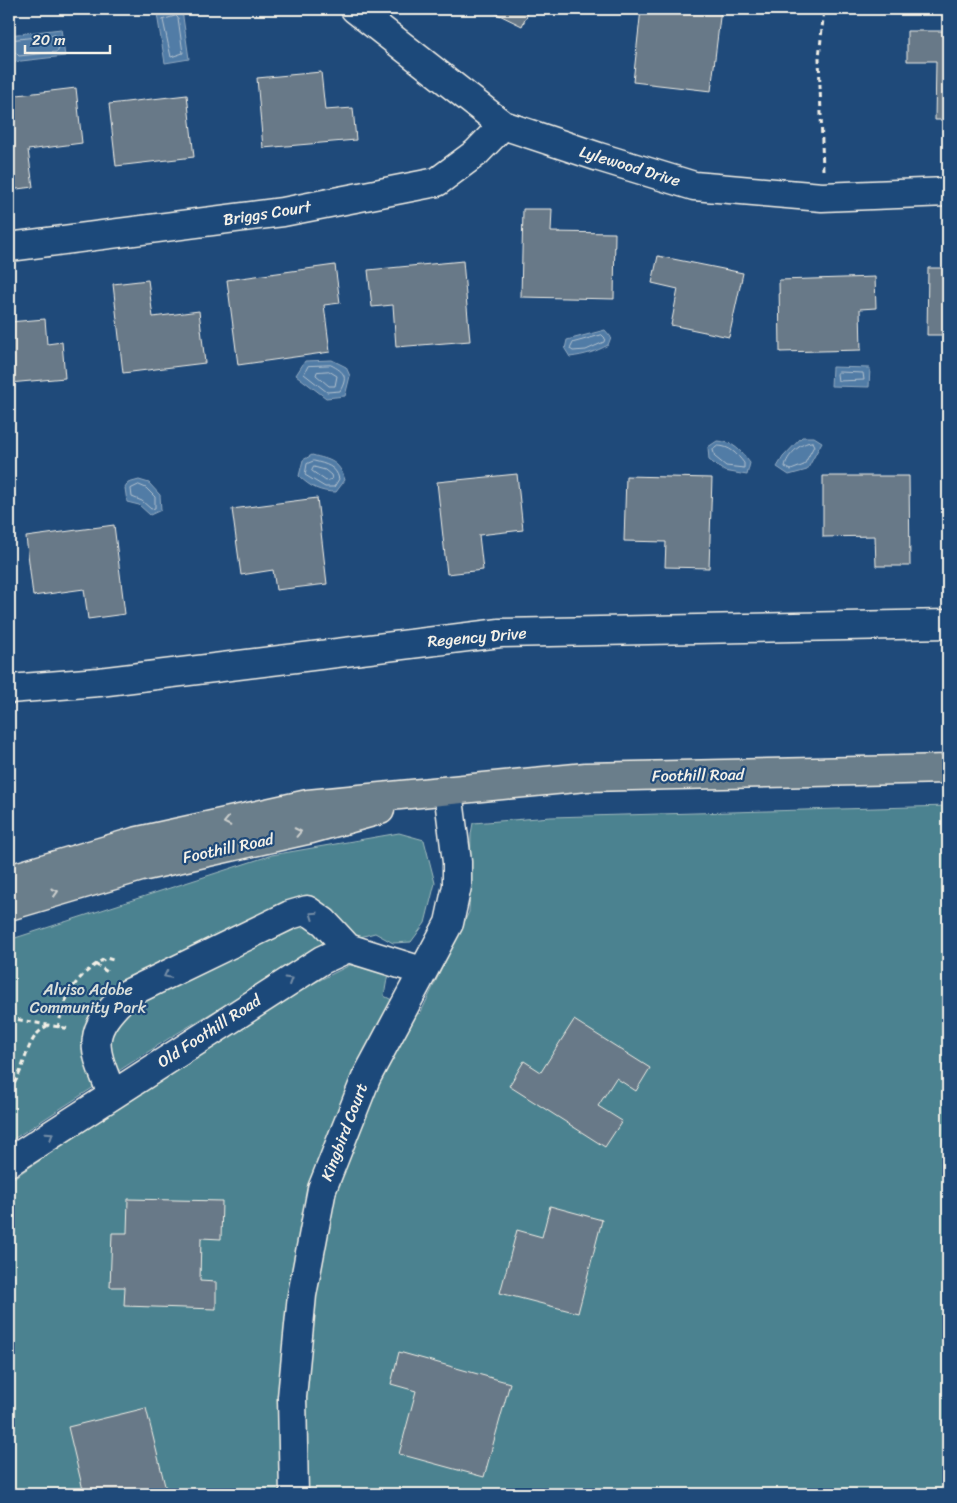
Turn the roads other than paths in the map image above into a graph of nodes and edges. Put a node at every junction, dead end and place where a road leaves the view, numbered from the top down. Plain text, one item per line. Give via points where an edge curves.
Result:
1 (355, 9) edge
2 (503, 125) junction
3 (948, 192) edge
4 (9, 247) edge
5 (948, 624) edge
6 (9, 689) edge
7 (948, 769) edge
8 (448, 791) junction
9 (9, 879) edge
10 (9, 906) edge
11 (348, 948) junction
12 (422, 971) junction
13 (112, 1094) junction
14 (9, 1162) edge
15 (294, 1494) edge

1 - 2 street, Lylewood Drive
2 - 3 street, Lylewood Drive via 694,186 822,197
2 - 4 street, Briggs Court via 476,152 437,182 283,212
5 - 6 street, Regency Drive via 500,633 99,682
7 - 8 main road, Foothill Road via 586,777
8 -> 9 main road, Foothill Road via 308,804 134,842
10 -> 8 main road, Foothill Road via 140,867 312,830
8 - 12 street, Kingbird Court via 457,886 449,923
11 - 12 street
13 -> 11 street, Old Foothill Road via 273,990
11 -> 13 street via 324,922 307,910 290,915 127,994 106,1014 96,1033 98,1059
12 - 15 street, Kingbird Court via 366,1078 322,1189 302,1295 292,1397
14 -> 13 street, Old Foothill Road

